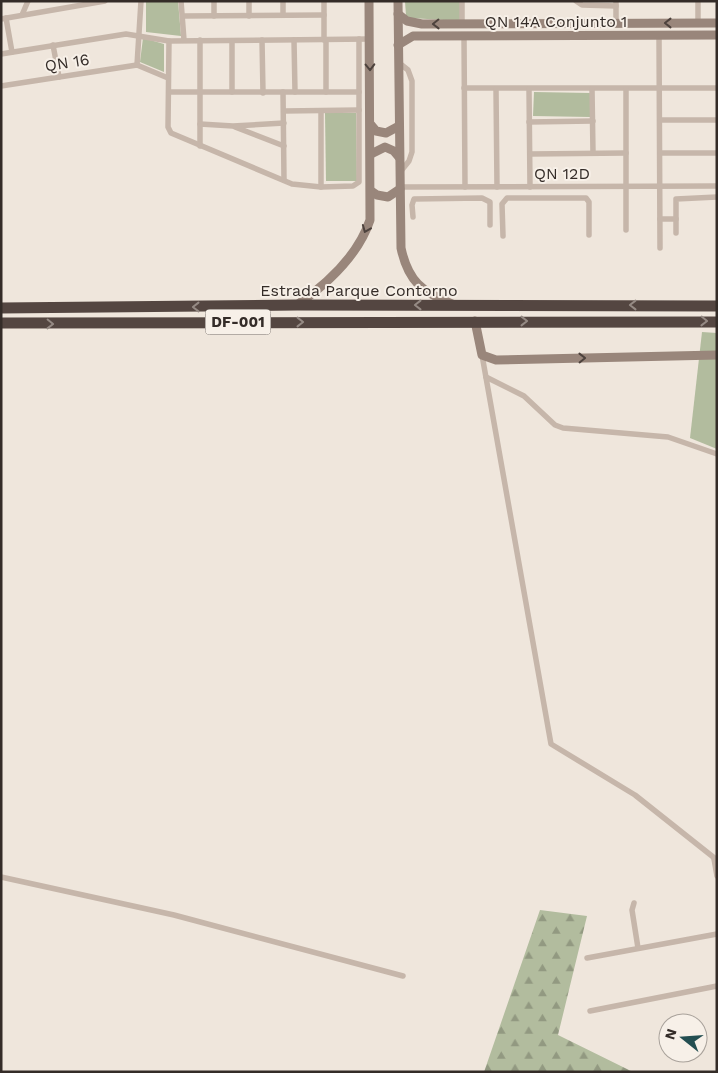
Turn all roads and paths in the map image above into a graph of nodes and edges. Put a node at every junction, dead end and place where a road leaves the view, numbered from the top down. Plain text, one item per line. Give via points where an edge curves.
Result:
1 (28, 1) edge
2 (105, 1) edge
3 (141, 1) edge
4 (182, 1) edge
5 (214, 1) edge
6 (249, 1) edge
7 (283, 1) edge
8 (324, 1) edge
9 (369, 1) edge
10 (398, 1) edge
11 (462, 1) edge
12 (576, 1) edge
13 (698, 1) edge
14 (616, 3) edge
15 (398, 14) junction
16 (22, 15) junction
17 (283, 15) junction
18 (324, 15) junction
19 (183, 16) junction
20 (214, 16) junction
21 (249, 16) junction
22 (4, 18) edge
23 (551, 23) junction
24 (569, 23) junction
25 (616, 23) junction
26 (698, 23) junction
27 (717, 23) edge
28 (462, 24) junction
29 (140, 35) junction
30 (659, 35) junction
31 (717, 35) edge
32 (464, 36) junction
33 (551, 36) junction
34 (568, 36) junction
35 (369, 38) junction
36 (359, 39) junction
37 (184, 40) junction
38 (200, 40) junction
39 (262, 40) junction
40 (294, 40) junction
41 (325, 40) junction
42 (169, 41) junction
43 (232, 41) junction
44 (53, 45) junction
45 (398, 45) junction
46 (12, 52) junction
47 (1, 54) edge
48 (398, 62) junction
49 (137, 65) junction
50 (58, 77) junction
51 (168, 78) junction
52 (1, 86) edge
53 (464, 88) junction
54 (626, 88) junction
55 (659, 88) junction
56 (717, 88) edge
57 (496, 89) junction
58 (529, 89) junction
59 (592, 89) junction
60 (169, 92) junction
61 (232, 92) junction
62 (284, 92) junction
63 (295, 92) junction
64 (326, 92) junction
65 (360, 92) junction
66 (200, 93) junction
67 (263, 93) junction
68 (359, 110) junction
69 (284, 111) junction
70 (321, 111) junction
71 (660, 120) junction
72 (717, 120) edge
73 (593, 121) junction
74 (529, 122) junction
75 (284, 123) junction
76 (200, 124) junction
77 (233, 126) junction
78 (371, 126) junction
79 (399, 126) junction
80 (359, 136) junction
81 (371, 136) junction
82 (200, 146) junction
83 (284, 146) junction
84 (593, 153) junction
85 (626, 153) junction
86 (717, 153) edge
87 (371, 154) junction
88 (530, 154) junction
89 (660, 154) junction
90 (399, 157) junction
91 (400, 172) junction
92 (284, 180) junction
93 (717, 186) edge
94 (322, 187) junction
95 (497, 187) junction
96 (530, 187) junction
97 (546, 187) junction
98 (626, 187) junction
99 (660, 187) junction
100 (400, 188) junction
101 (452, 188) junction
102 (465, 188) junction
103 (371, 191) junction
104 (717, 197) edge
105 (452, 198) junction
106 (546, 199) junction
107 (413, 217) dead end
108 (660, 219) junction
109 (676, 219) junction
110 (490, 225) dead end
111 (626, 230) dead end
112 (676, 233) dead end
113 (589, 235) dead end
114 (503, 236) dead end
115 (660, 248) dead end
116 (297, 305) junction
117 (654, 305) junction
118 (272, 306) junction
119 (457, 306) junction
120 (717, 306) edge
121 (1, 308) edge
122 (653, 320) junction
123 (475, 321) junction
124 (273, 322) junction
125 (717, 322) edge
126 (1, 324) edge
127 (482, 355) junction
128 (717, 355) edge
129 (486, 377) junction
130 (717, 454) edge
131 (715, 859) edge
132 (717, 876) edge
133 (1, 877) edge
134 (634, 903) dead end
135 (717, 934) edge
136 (638, 948) junction
137 (587, 958) dead end
138 (403, 976) dead end
139 (717, 986) edge
140 (590, 1011) dead end

1 - 16 street
2 - 16 street
3 - 29 street
4 - 19 street
5 - 20 street
6 - 21 street
7 - 17 street
8 - 18 street
9 - 35 main road
10 - 15 main road
11 - 28 street
12 - 14 street via 582,5
13 - 26 street
14 - 25 street
28 -> 15 main road, QN 14A Conjunto 1 via 414,23
15 - 45 main road
16 - 22 street
17 - 18 street
17 - 21 street
18 - 41 street
19 - 20 street
19 - 37 street
20 - 21 street
22 - 46 street
23 - 24 main road, QN 14A Conjunto 1
23 - 28 main road, QN 14A Conjunto 1
23 - 33 main road via 554,28
24 - 25 main road, QN 14A Conjunto 1
24 - 34 main road via 563,30
26 -> 25 main road, QN 14A Conjunto 1
26 - 27 main road, QN 14A Conjunto 1
29 - 42 street
29 - 44 street via 126,34
29 - 49 street
30 - 31 main road, QN 14A Conjunto 1
30 - 34 main road, QN 14A Conjunto 1
30 - 55 street
32 - 33 main road, QN 14A Conjunto 1
32 - 45 main road, QN 14A Conjunto 1 via 413,36
32 - 53 street
33 - 34 main road, QN 14A Conjunto 1
35 - 36 street
35 -> 78 main road
36 - 41 street
36 - 65 street
37 - 38 street
37 - 42 street
38 - 43 street
38 - 66 street
39 - 40 street
39 - 43 street
39 - 67 street
40 - 41 street
40 - 63 street
41 - 64 street
42 - 51 street
43 - 61 street
44 - 46 street
44 - 50 street
45 - 48 main road
46 - 47 street
48 - 79 main road
48 - 91 street via 408,70 412,81 412,152 409,162
49 - 50 street, QN 16
49 - 51 street
50 - 52 street, QN 16
51 - 60 street
53 - 57 street
53 - 102 street
54 - 55 street
54 - 59 street
54 - 85 street
55 - 56 street
55 - 71 street
57 - 58 street
57 - 95 street
58 - 59 street
58 - 74 street
59 - 73 street
60 - 66 street
60 - 82 street via 168,130 174,136
61 - 66 street
61 - 67 street
62 - 63 street
62 - 67 street
62 - 69 street
63 - 64 street
64 - 65 street
65 - 68 street
66 - 76 street
68 - 70 street
68 - 80 street
69 - 70 street
69 - 75 street
70 - 94 street
71 - 72 street
71 - 89 street
73 - 74 street
73 - 84 street
74 - 88 street
75 - 77 street
75 - 83 street
76 - 77 street
76 - 82 street
77 - 83 street
78 - 79 main road via 386,133
78 - 81 main road
79 - 90 main road
80 - 81 street
80 - 94 street via 359,182 353,186
81 - 87 main road
82 - 92 street
83 - 92 street
84 - 85 street
84 - 88 street
85 - 98 street
86 - 89 street
87 - 90 main road via 385,147
87 - 103 main road
88 - 96 street
89 - 99 street
90 - 91 main road
91 - 100 main road
92 - 94 street via 302,186
93 - 99 street, QN 12D
95 - 96 street, QN 12D
95 - 102 street, QN 12D
96 - 97 street, QN 12D
97 - 98 street, QN 12D
97 - 106 street
98 - 99 street, QN 12D
98 - 111 street
99 - 108 street
100 - 101 street, QN 12D
100 - 103 main road via 388,197
100 - 119 main road via 401,248 405,266 420,287
101 - 102 street, QN 12D
101 - 105 street
103 -> 116 main road via 370,220 358,244 329,280
104 - 109 street via 678,198 675,203
105 - 107 street via 414,199
105 - 110 street via 489,200
106 - 113 street via 588,199
106 - 114 street via 503,200
108 - 109 street
108 - 115 street
109 - 112 street
116 - 118 highway, Estrada Parque Contorno / DF-001
119 -> 116 highway, Estrada Parque Contorno / DF-001
117 -> 119 highway, Estrada Parque Contorno / DF-001
117 - 120 highway, Estrada Parque Contorno / DF-001
117 - 122 highway via 664,312
118 -> 121 highway, Estrada Parque Contorno / DF-001
118 - 124 highway
123 -> 122 highway, Estrada Parque Contorno / DF-001
122 -> 125 highway, Estrada Parque Contorno / DF-001
124 -> 123 highway, Estrada Parque Contorno / DF-001
123 - 127 main road
126 -> 124 highway, Estrada Parque Contorno / DF-001
127 -> 128 main road via 496,360
127 - 129 street
129 - 130 street via 524,396 563,428 668,437
129 - 131 street via 551,744 635,795
131 - 132 street
133 - 138 street via 174,915
134 - 136 street via 632,910
135 - 136 street
136 - 137 street
139 - 140 street

